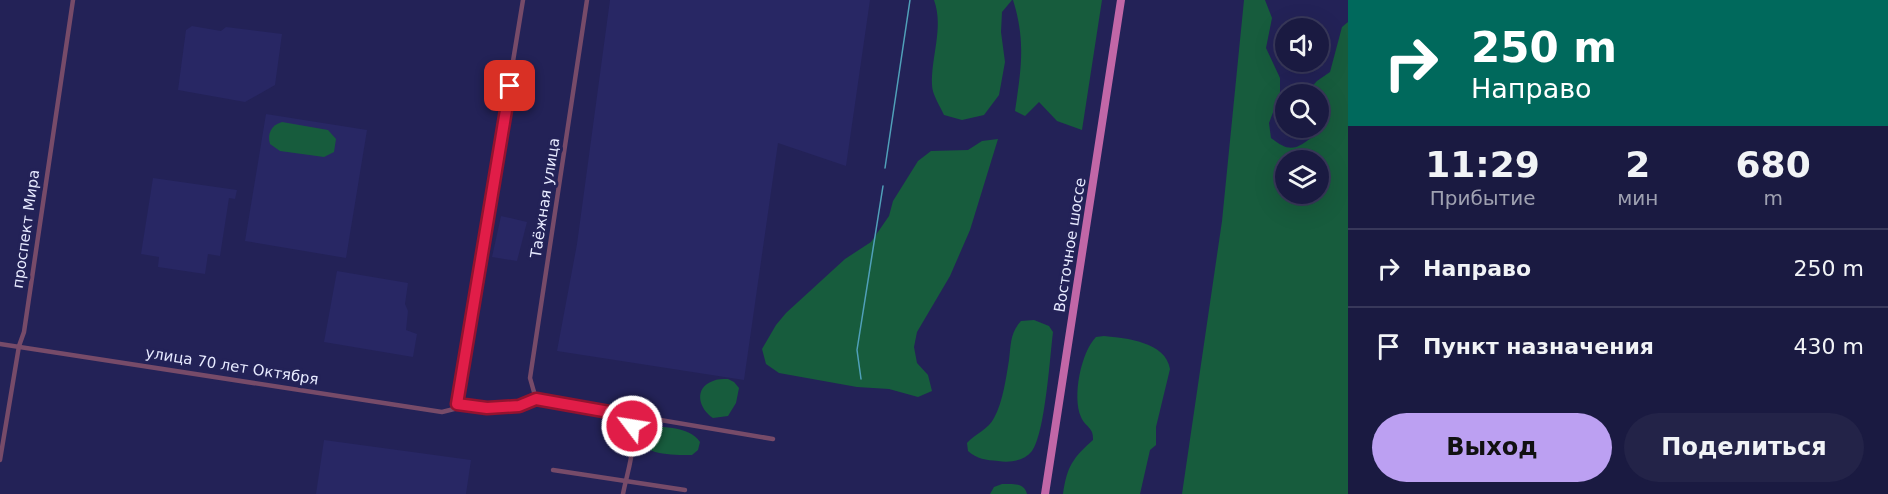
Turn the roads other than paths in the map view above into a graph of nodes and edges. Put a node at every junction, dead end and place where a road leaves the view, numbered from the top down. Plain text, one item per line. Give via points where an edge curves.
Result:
1 (73, 0) edge
2 (523, 0) edge
3 (587, 0) edge
4 (1121, 0) edge
5 (0, 344) edge
6 (19, 346) junction
7 (536, 399) junction
8 (457, 404) junction
9 (626, 415) junction
10 (772, 439) dead end
11 (0, 460) edge
12 (553, 470) dead end
13 (626, 480) junction
14 (685, 490) dead end
15 (623, 494) edge
16 (1045, 494) edge

1 - 6 street, проспект Мира
2 - 8 street
3 - 7 street, Таёжная улица via 530,378
4 - 16 main road, Восточное шоссе
5 - 6 street, улица 70 лет Октября
6 - 8 street, улица 70 лет Октября via 442,412
6 - 11 street, проспект Мира
7 - 8 street via 519,406 487,408
7 - 9 street
9 - 10 street
9 - 13 street via 633,437
12 - 13 street
13 - 14 street
13 - 15 street

